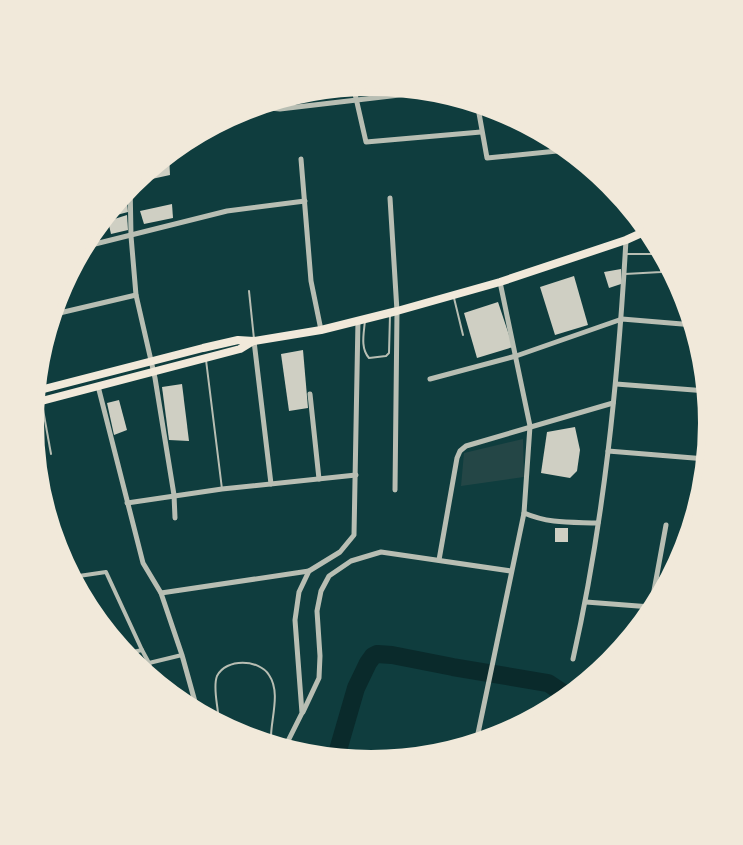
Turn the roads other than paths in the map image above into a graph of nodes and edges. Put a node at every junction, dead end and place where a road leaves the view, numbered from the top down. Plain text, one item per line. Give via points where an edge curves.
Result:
1 (354, 92) edge
2 (410, 94) edge
3 (355, 99) junction
4 (270, 108) edge
5 (478, 109) edge
6 (481, 132) junction
7 (560, 151) edge
8 (301, 159) dead end
9 (130, 196) edge
10 (390, 198) dead end
11 (305, 201) junction
12 (642, 233) edge
13 (130, 236) junction
14 (626, 240) junction
15 (93, 245) edge
16 (626, 254) junction
17 (657, 256) edge
18 (662, 264) edge
19 (625, 274) junction
20 (500, 282) junction
21 (249, 291) dead end
22 (136, 295) junction
23 (453, 295) junction
24 (394, 312) junction
25 (59, 313) edge
26 (362, 319) junction
27 (622, 319) junction
28 (687, 324) edge
29 (321, 330) junction
30 (463, 335) dead end
31 (394, 339) junction
32 (254, 341) junction
33 (516, 356) junction
34 (205, 358) junction
35 (150, 361) junction
36 (153, 370) junction
37 (430, 379) dead end
38 (616, 384) junction
39 (98, 386) junction
40 (42, 389) edge
41 (701, 391) edge
42 (310, 394) dead end
43 (41, 401) edge
44 (613, 403) junction
45 (40, 415) edge
46 (530, 426) junction
47 (608, 451) junction
48 (51, 454) dead end
49 (701, 459) edge
50 (356, 475) junction
51 (319, 478) junction
52 (271, 484) junction
53 (222, 489) junction
54 (395, 490) dead end
55 (174, 495) junction
56 (127, 503) junction
57 (524, 513) junction
58 (175, 518) dead end
59 (598, 523) junction
60 (666, 525) dead end
61 (439, 560) junction
62 (309, 571) junction
63 (511, 571) junction
64 (79, 577) edge
65 (160, 593) junction
66 (653, 596) edge
67 (586, 602) junction
68 (647, 607) edge
69 (142, 650) junction
70 (133, 652) edge
71 (182, 655) junction
72 (573, 659) dead end
73 (148, 663) junction
74 (149, 668) edge
75 (195, 702) edge
76 (218, 713) dead end
77 (302, 713) junction
78 (477, 736) edge
79 (271, 738) edge
80 (287, 742) edge

1 - 3 street
2 - 3 street
3 - 4 street
3 - 6 street via 367,143
5 - 6 street
6 - 7 street via 488,158
8 - 11 street
9 - 13 street
10 - 24 street
11 - 13 street via 227,211
11 - 29 street via 311,281
12 - 14 main road
13 - 15 street
13 - 22 street
14 - 16 street
14 - 20 main road
16 - 17 lane
16 - 19 street
18 - 19 lane via 661,272
19 - 27 street
20 - 23 main road
20 - 33 street
21 - 32 lane
22 - 25 street
22 - 35 street
23 - 24 main road
23 - 30 lane
24 - 26 main road
24 - 31 street
26 - 29 main road
26 - 31 lane via 365,355 369,358 386,356
26 - 50 street
27 - 28 street
27 - 33 street
27 - 38 street
29 - 32 main road
31 - 54 street
32 - 34 main road
32 - 35 main road via 238,340
32 - 52 street
33 - 37 street
33 - 46 street
34 - 36 main road
34 - 53 lane
35 - 36 street
35 - 40 main road
36 - 39 main road
36 - 55 street
38 - 41 street
38 - 44 street
39 - 43 main road
39 - 56 street
42 - 51 street
44 - 46 street
44 - 47 street
45 - 48 lane
46 - 57 street
46 - 61 street via 460,451
47 - 49 street
47 - 59 street
50 - 51 street
50 - 62 street via 354,535 340,552
51 - 52 street
52 - 53 street
53 - 55 street
55 - 56 street
55 - 58 street
56 - 65 street via 143,563
57 - 59 street via 552,522
57 - 63 street
59 - 67 street
60 - 66 street
61 - 63 street
61 - 77 street via 381,552 351,561 329,576 317,611 319,678
62 - 65 street
62 - 77 street via 299,591 295,620
63 - 78 street
64 - 69 street via 106,573
65 - 71 street
67 - 68 street
67 - 72 street
69 - 70 street
69 - 73 street
71 - 73 street
71 - 75 street
73 - 74 street
76 - 79 lane via 217,677 226,666 237,663 261,667 270,675 274,689
77 - 80 street

